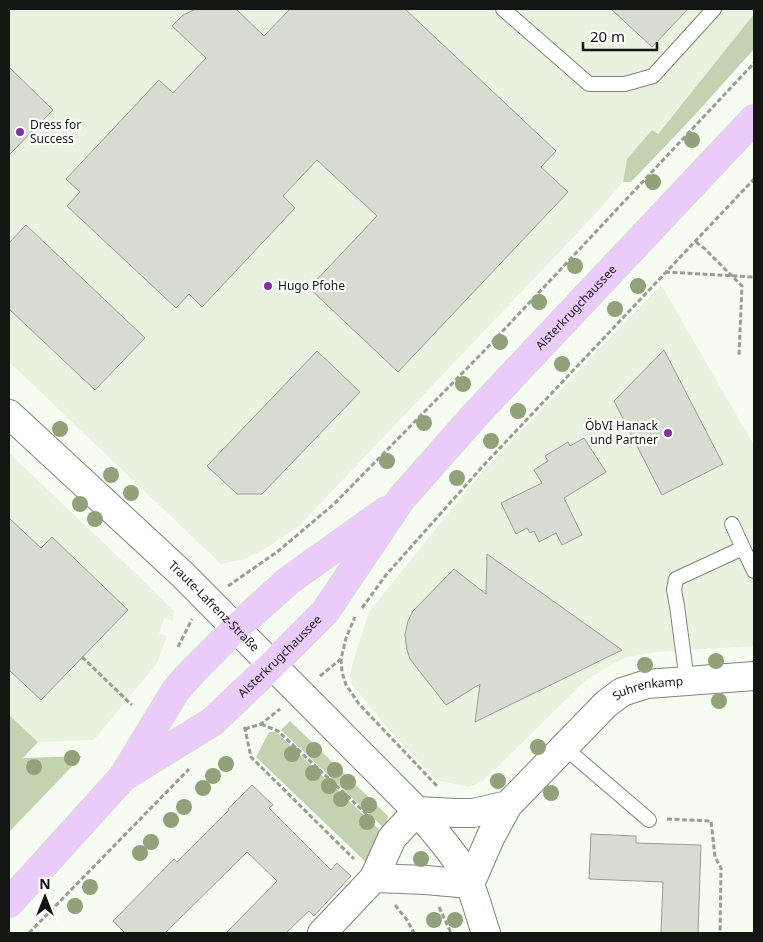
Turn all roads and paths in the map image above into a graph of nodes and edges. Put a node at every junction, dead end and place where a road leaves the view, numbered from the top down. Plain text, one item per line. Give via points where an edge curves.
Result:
1 (503, 9) edge
2 (714, 9) edge
3 (754, 62) edge
4 (754, 119) edge
5 (754, 179) edge
6 (696, 242) junction
7 (665, 272) junction
8 (732, 276) junction
9 (754, 277) edge
10 (739, 355) dead end
11 (9, 414) edge
12 (402, 499) junction
13 (732, 524) dead end
14 (743, 548) junction
15 (754, 571) edge
16 (229, 584) dead end
17 (192, 618) dead end
18 (236, 628) junction
19 (174, 654) dead end
20 (82, 657) dead end
21 (341, 658) junction
22 (334, 664) dead end
23 (272, 665) junction
24 (754, 676) edge
25 (687, 681) junction
26 (132, 705) dead end
27 (272, 715) dead end
28 (261, 724) junction
29 (245, 729) junction
30 (237, 733) dead end
31 (564, 747) junction
32 (191, 768) dead end
33 (123, 777) junction
34 (443, 790) dead end
35 (508, 805) junction
36 (416, 811) junction
37 (649, 820) joint
38 (392, 838) junction
39 (374, 878) junction
40 (426, 880) junction
41 (470, 884) junction
42 (9, 903) edge
43 (29, 933) edge
44 (322, 933) edge
45 (414, 933) edge
46 (451, 933) edge
47 (486, 933) edge
48 (720, 933) edge

1 - 2 lane via 590,84 625,84 653,76
3 - 16 path via 491,343 334,504 277,552
4 - 12 main road, Alsterkrugchaussee via 476,414
5 - 6 path
6 - 7 path
6 - 8 path
7 - 8 path
7 - 21 path via 482,467 386,576 355,617
8 - 9 path
8 - 10 path via 742,286
11 - 18 street, Traute-Lafrenz-Straße
12 - 18 main road, Alsterkrugchaussee via 288,581
12 - 23 main road, Alsterkrugchaussee via 325,612
13 - 14 lane
14 - 15 lane
14 - 25 lane via 676,579 674,590
17 - 19 path
18 - 23 street, Traute-Lafrenz-Straße
18 - 33 main road, Alsterkrugchaussee via 176,690
20 - 26 path
21 - 22 path
21 - 34 path via 346,685 359,704
23 - 33 main road, Alsterkrugchaussee via 212,722
23 - 36 street, Traute-Lafrenz-Straße
24 - 25 street, Suhrenkamp
25 - 31 street, Suhrenkamp via 647,684 622,692
27 - 28 path
28 - 29 path
28 - 38 path via 278,731
29 - 30 path
29 - 39 path via 251,757
31 - 35 street, Suhrenkamp
31 - 37 lane
32 - 43 path
33 - 42 main road, Alsterkrugchaussee
35 - 36 street via 473,813
35 - 41 street, Suhrenkamp
36 - 38 street
36 - 41 street, Traute-Lafrenz-Straße via 459,863
37 - 48 path via 711,821 715,857 721,868
38 - 39 street
39 - 40 street
39 - 44 street
39 - 45 path
40 - 41 street
40 - 46 path
41 - 47 street, Traute-Lafrenz-Straße

